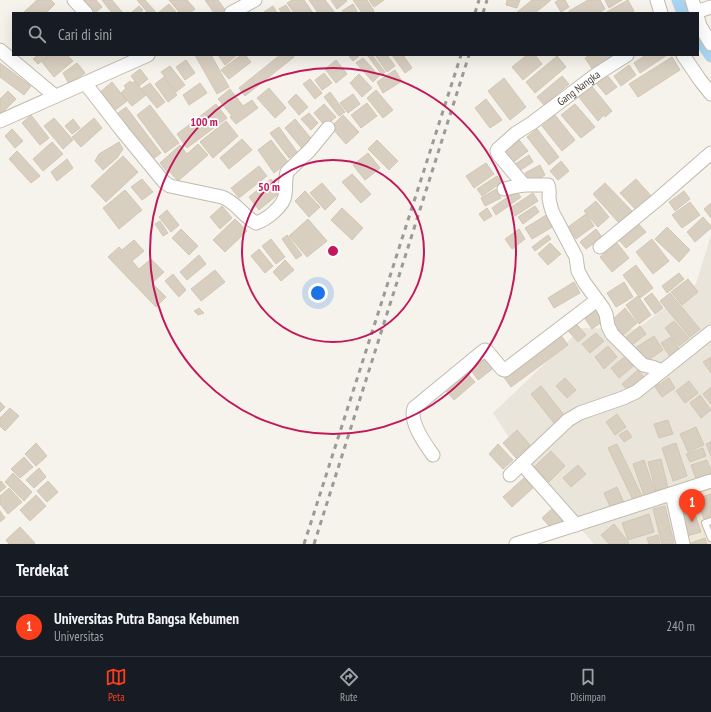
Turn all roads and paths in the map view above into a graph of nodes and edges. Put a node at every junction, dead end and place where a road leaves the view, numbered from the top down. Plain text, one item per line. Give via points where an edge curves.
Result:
1 (74, 0) edge
2 (255, 0) edge
3 (657, 0) edge
4 (692, 0) edge
5 (711, 7) edge
6 (85, 12) edge
7 (232, 12) edge
8 (661, 12) edge
9 (696, 12) edge
10 (698, 12) edge
11 (699, 22) edge
12 (711, 44) edge
13 (0, 50) edge
14 (143, 56) edge
15 (625, 56) edge
16 (684, 56) edge
17 (127, 59) edge
18 (85, 83) junction
19 (711, 94) edge
20 (56, 96) junction
21 (0, 121) edge
22 (328, 128) dead end
23 (711, 153) edge
24 (524, 186) junction
25 (504, 188) dead end
26 (600, 247) dead end
27 (597, 300) junction
28 (711, 332) edge
29 (662, 371) junction
30 (433, 455) dead end
31 (522, 464) junction
32 (510, 475) dead end
33 (711, 481) edge
34 (672, 494) junction
35 (711, 522) edge
36 (576, 525) junction
37 (711, 538) edge
38 (516, 544) edge
39 (683, 544) edge

1 - 6 street
2 - 7 street
3 - 8 street
4 - 9 street
5 - 10 street
11 - 12 street
13 - 20 street
14 - 17 street
15 - 24 street, Gang Nangka via 516,133 497,151
16 - 19 street
17 - 18 street
18 - 20 street
18 - 22 street via 164,182 170,186 222,197 256,223 263,221 279,206 285,196 287,172
20 - 21 street
23 - 26 street
24 - 25 street
24 - 27 street via 546,184 549,187 551,208 576,257 578,271
27 - 29 street via 606,314 612,334 643,365
27 - 30 street via 505,370 485,350 414,408 412,414 420,436
28 - 29 street
29 - 31 street via 630,396 580,413 568,420
31 - 32 street
31 - 36 street
33 - 34 street
34 - 36 street
34 - 39 street
35 - 37 lane via 705,523
36 - 38 street

